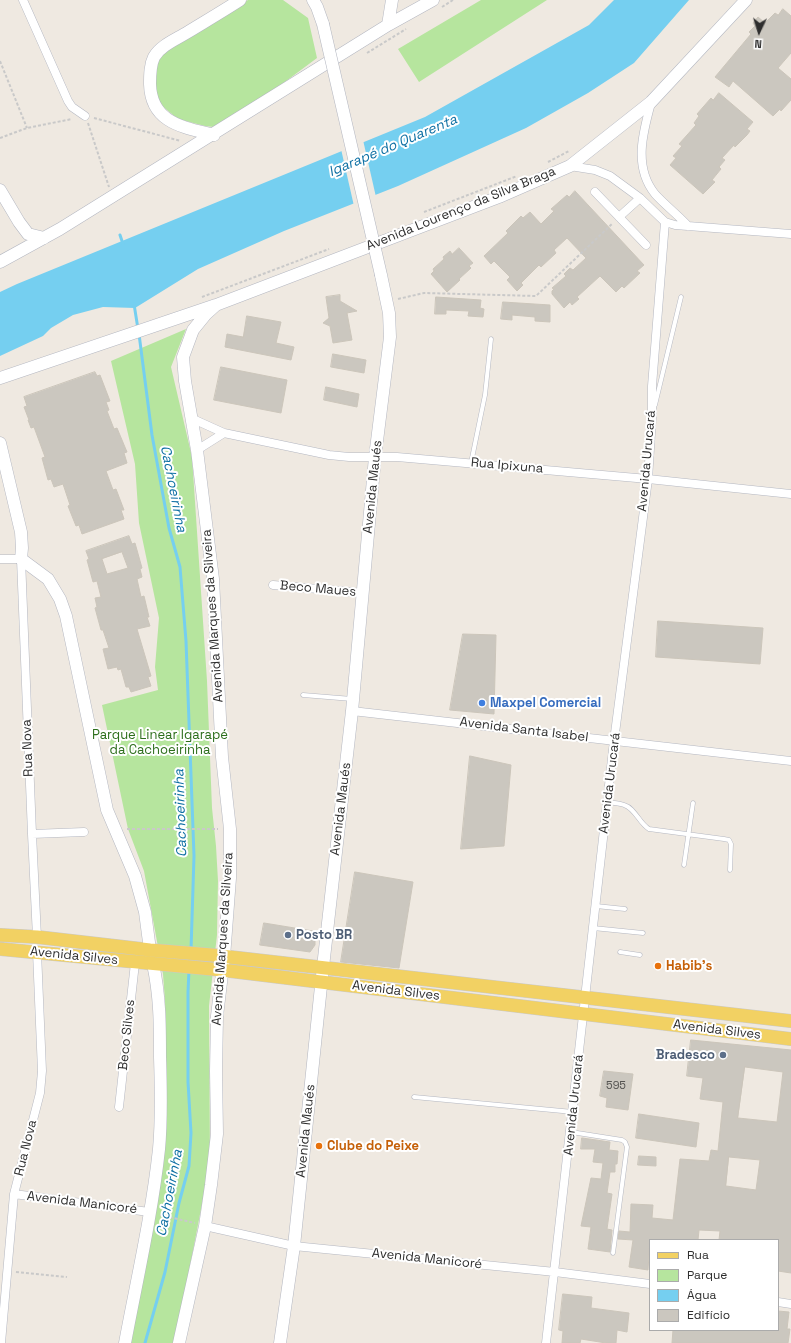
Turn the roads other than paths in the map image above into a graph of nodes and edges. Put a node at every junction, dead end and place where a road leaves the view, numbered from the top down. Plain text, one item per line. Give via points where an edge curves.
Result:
1 (23, 0) edge
2 (240, 0) edge
3 (302, 0) edge
4 (392, 0) edge
5 (433, 0) edge
6 (746, 0) edge
7 (315, 4) edge
8 (388, 26) junction
9 (651, 102) junction
10 (86, 116) road end
11 (214, 135) junction
12 (570, 166) junction
13 (0, 190) edge
14 (595, 192) dead end
15 (640, 198) junction
16 (619, 217) junction
17 (665, 222) junction
18 (688, 226) junction
19 (791, 234) edge
20 (44, 238) junction
21 (646, 245) dead end
22 (0, 262) edge
23 (681, 297) dead end
24 (216, 305) junction
25 (491, 339) dead end
26 (0, 378) edge
27 (652, 417) junction
28 (193, 419) junction
29 (224, 433) junction
30 (0, 443) edge
31 (198, 450) junction
32 (375, 457) junction
33 (471, 463) junction
34 (648, 479) junction
35 (791, 494) edge
36 (0, 559) edge
37 (21, 559) junction
38 (273, 586) dead end
39 (363, 593) junction
40 (303, 695) dead end
41 (353, 705) junction
42 (614, 741) junction
43 (791, 761) edge
44 (608, 802) junction
45 (693, 803) dead end
46 (84, 832) dead end
47 (32, 834) junction
48 (688, 834) junction
49 (684, 865) dead end
50 (730, 870) dead end
51 (596, 906) junction
52 (625, 909) dead end
53 (593, 928) junction
54 (643, 933) dead end
55 (0, 935) edge
56 (37, 937) junction
57 (0, 949) edge
58 (155, 950) junction
59 (38, 952) junction
60 (620, 952) dead end
61 (640, 955) dead end
62 (135, 963) junction
63 (218, 963) junction
64 (156, 964) junction
65 (323, 967) junction
66 (322, 982) junction
67 (585, 999) junction
68 (584, 1014) junction
69 (791, 1021) edge
70 (791, 1039) edge
71 (414, 1097) dead end
72 (119, 1107) dead end
73 (573, 1112) junction
74 (571, 1132) junction
75 (14, 1194) junction
76 (149, 1212) junction
77 (202, 1225) junction
78 (294, 1246) junction
79 (613, 1253) dead end
80 (4, 1271) edge
81 (555, 1272) junction
82 (649, 1284) edge
83 (779, 1302) edge
84 (791, 1304) edge
85 (2, 1343) edge
86 (125, 1343) edge
87 (179, 1343) edge
88 (280, 1343) edge
89 (546, 1343) edge

1 - 10 street via 68,101 72,107
2 - 11 street via 165,46 154,57 150,72 150,95 155,108 168,120 186,128
3 - 7 street
4 - 8 street
5 - 8 street
6 - 9 street, Avenida Lourenço da Silva Braga
7 - 32 street, Avenida Maués, bridge via 323,24 389,313 390,337
8 - 11 street
9 - 12 street, Avenida Lourenço da Silva Braga
9 - 18 street via 642,140 642,162 646,178 655,193
11 - 20 street
12 - 15 street via 595,170 610,176
12 - 24 street, Avenida Lourenço da Silva Braga via 499,197
13 - 20 street via 28,234
14 - 16 street
15 - 16 street
15 - 17 street
16 - 21 street
17 - 18 street
17 - 27 street, Avenida Urucará via 652,386
18 - 19 street
20 - 22 street
23 - 27 lane
24 - 26 street, Avenida Lourenço da Silva Braga
24 - 28 street, Avenida Marques da Silveira via 193,330 183,356
25 - 33 lane via 485,395
27 - 34 street, Avenida Urucará
28 - 29 street, Rua Ipixuna
28 - 31 street, Avenida Marques da Silveira
29 - 31 street
29 - 32 street, Rua Ipixuna via 329,455
30 - 37 street, Rua Nova via 21,532
31 - 63 street, Avenida Marques da Silveira via 213,579 222,757 230,829 230,878
32 - 33 street, Rua Ipixuna
32 - 39 street, Avenida Maués
33 - 34 street, Rua Ipixuna
34 - 35 street, Rua Ipixuna
34 - 42 street, Avenida Urucará
36 - 37 street
37 - 47 street, Rua Nova
37 - 58 street via 48,579 60,599 66,616 107,810 135,876
38 - 39 street, Beco Maues
39 - 41 street, Avenida Maués
40 - 41 lane, Avenida Santa Isabel
41 - 42 street, Avenida Santa Isabel
41 - 65 street, Avenida Maués
42 - 43 street, Avenida Santa Isabel
42 - 44 street, Avenida Urucará
44 - 48 lane via 625,805 633,810 643,825 649,829
44 - 51 street, Avenida Urucará
45 - 48 lane
46 - 47 street
47 - 56 street, Rua Nova
48 - 49 lane
48 - 50 lane via 729,840
51 - 52 lane
51 - 53 street, Avenida Urucará
53 - 54 lane
53 - 67 street, Avenida Urucará
55 - 56 main road, Avenida Silves
56 - 58 main road, Avenida Silves
57 - 59 main road, Avenida Silves
58 - 63 main road, Avenida Silves
59 - 62 main road, Avenida Silves
59 - 75 street, Rua Nova via 42,1046 40,1093
60 - 61 lane
62 - 64 main road, Avenida Silves
62 - 72 street, Beco Silves
63 - 64 main road, Avenida Silves
63 - 65 main road, Avenida Silves
63 - 66 main road, Avenida Silves
63 - 77 street, Avenida Marques da Silveira via 217,1134 211,1185
64 - 76 street via 160,1009 161,1107 159,1148
65 - 66 street, Avenida Maués
65 - 67 main road, Avenida Silves
66 - 68 main road, Avenida Silves
66 - 78 street, Avenida Maués
67 - 68 street, Avenida Urucará
67 - 69 main road, Avenida Silves
68 - 70 main road, Avenida Silves
68 - 73 street, Avenida Urucará
71 - 73 lane
73 - 74 street, Avenida Urucará
74 - 79 lane via 622,1140 627,1147
74 - 81 street, Avenida Urucará
75 - 76 street, Avenida Manicoré
75 - 80 street, Rua Nova
76 - 86 street
77 - 78 street, Avenida Manicoré
77 - 87 street, Avenida Marques da Silveira
78 - 81 street, Avenida Manicoré
78 - 88 street, Avenida Maués
80 - 85 street, Rua Nova
81 - 82 street, Avenida Manicoré
81 - 89 street, Avenida Urucará
83 - 84 street

